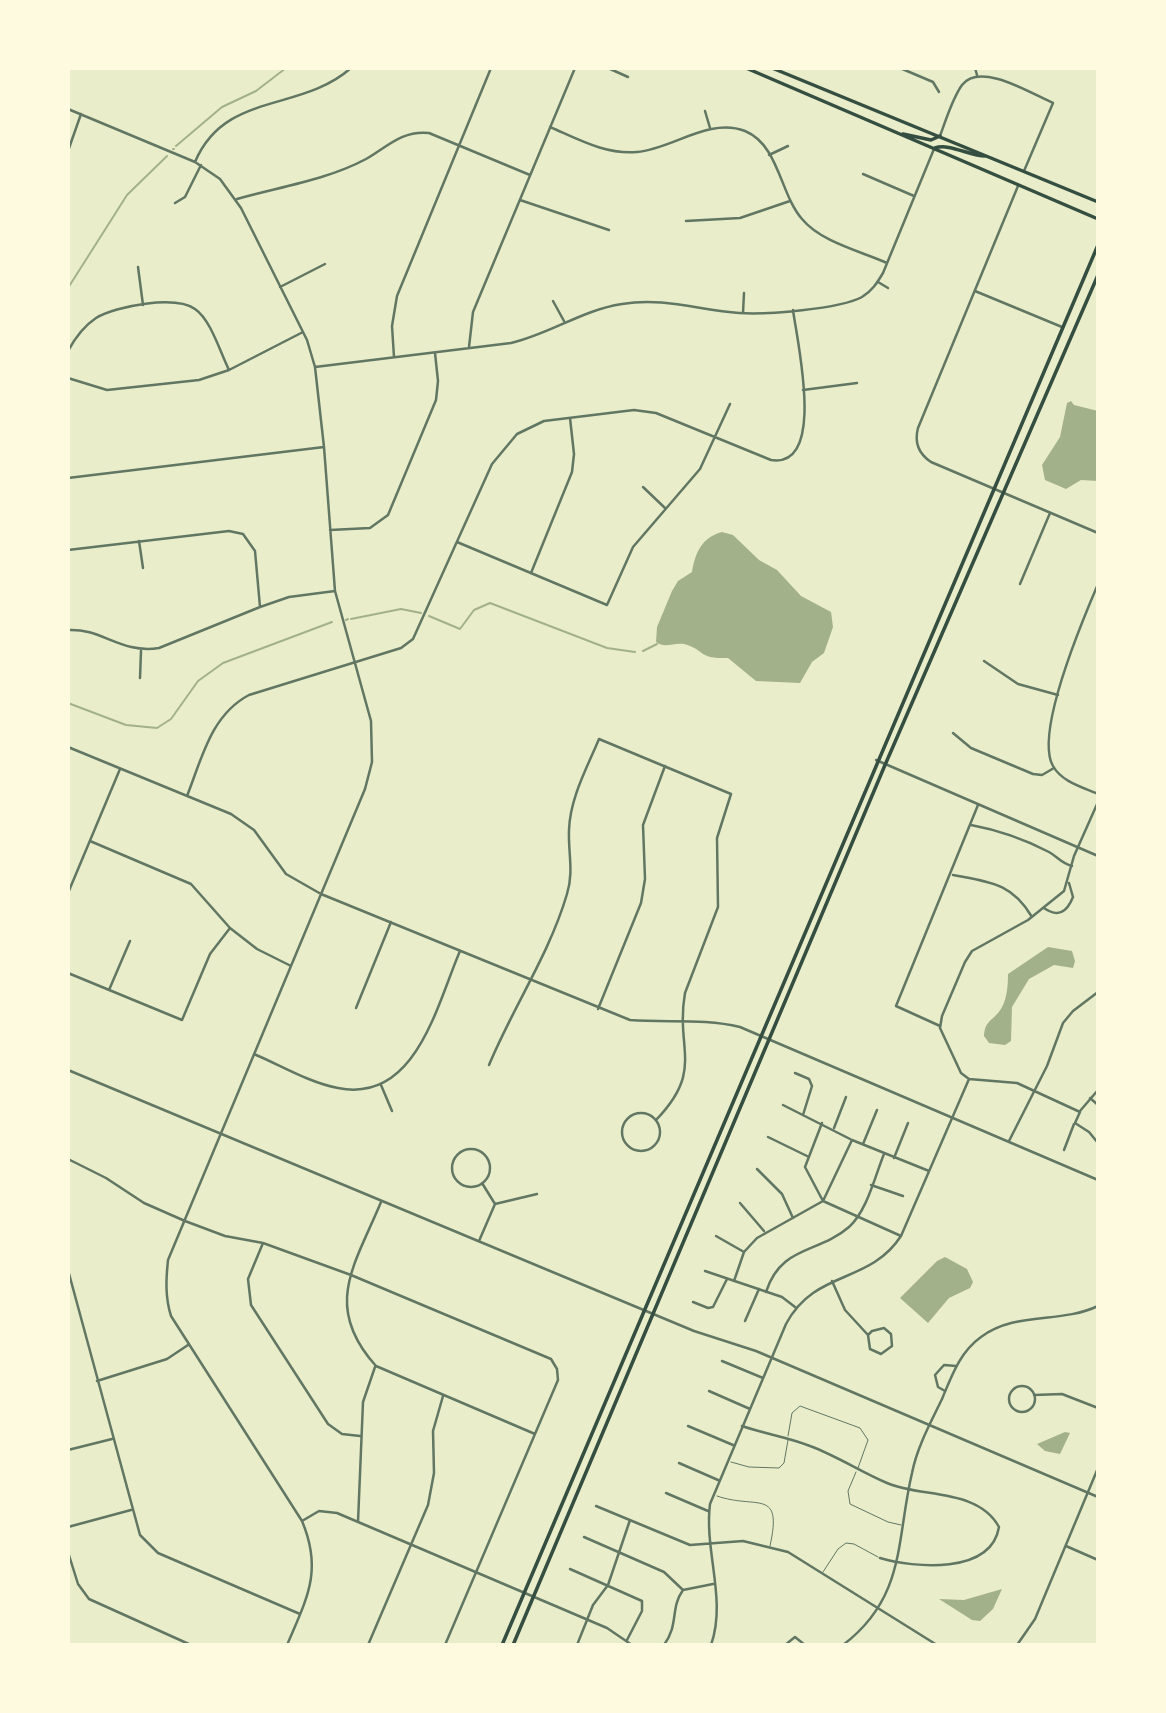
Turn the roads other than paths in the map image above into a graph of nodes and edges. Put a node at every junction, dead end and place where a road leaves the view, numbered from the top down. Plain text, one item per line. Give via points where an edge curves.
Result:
1 (351, 68) edge
2 (491, 68) edge
3 (575, 68) edge
4 (608, 68) edge
5 (746, 68) edge
6 (772, 68) edge
7 (900, 68) edge
8 (975, 68) edge
9 (977, 75) junction
10 (628, 77) dead end
11 (939, 92) dead end
12 (68, 109) edge
13 (705, 111) dead end
14 (81, 114) junction
15 (550, 127) junction
16 (710, 129) junction
17 (897, 133) junction
18 (940, 136) junction
19 (459, 145) junction
20 (789, 146) dead end
21 (934, 149) junction
22 (68, 151) edge
23 (769, 155) junction
24 (987, 156) junction
25 (195, 162) junction
26 (201, 165) junction
27 (1024, 171) junction
28 (863, 174) dead end
29 (530, 175) junction
30 (1018, 186) junction
31 (915, 196) junction
32 (236, 200) junction
33 (520, 200) junction
34 (790, 201) junction
35 (1098, 202) edge
36 (175, 203) dead end
37 (1098, 219) edge
38 (686, 221) dead end
39 (609, 230) dead end
40 (1098, 245) edge
41 (887, 263) junction
42 (325, 264) dead end
43 (138, 267) dead end
44 (1098, 275) edge
45 (878, 282) junction
46 (280, 287) junction
47 (888, 288) dead end
48 (975, 291) junction
49 (744, 293) dead end
50 (553, 301) dead end
51 (143, 306) junction
52 (793, 310) junction
53 (743, 313) junction
54 (564, 321) junction
55 (1062, 327) junction
56 (303, 332) junction
57 (469, 347) junction
58 (68, 351) edge
59 (435, 353) junction
60 (394, 358) junction
61 (315, 367) junction
62 (229, 370) junction
63 (68, 379) edge
64 (857, 383) dead end
65 (803, 390) junction
66 (730, 404) dead end
67 (570, 418) junction
68 (717, 438) junction
69 (324, 447) junction
70 (68, 478) edge
71 (643, 487) dead end
72 (993, 488) junction
73 (1002, 491) junction
74 (666, 508) junction
75 (1051, 513) junction
76 (330, 530) junction
77 (1098, 533) edge
78 (139, 541) junction
79 (457, 542) junction
80 (68, 550) edge
81 (142, 568) dead end
82 (531, 573) junction
83 (1020, 584) dead end
84 (1098, 584) edge
85 (335, 591) junction
86 (260, 607) junction
87 (68, 630) edge
88 (141, 651) junction
89 (984, 662) dead end
90 (354, 663) junction
91 (140, 678) dead end
92 (1058, 695) junction
93 (953, 733) dead end
94 (68, 747) edge
95 (876, 760) junction
96 (886, 765) junction
97 (665, 766) junction
98 (1054, 768) junction
99 (120, 769) junction
100 (1098, 794) edge
101 (187, 796) junction
102 (1098, 802) edge
103 (978, 805) junction
104 (971, 825) junction
105 (90, 841) junction
106 (1078, 848) junction
107 (1098, 856) edge
108 (1072, 866) junction
109 (952, 874) junction
110 (1069, 883) junction
111 (68, 893) edge
112 (321, 894) junction
113 (1044, 908) junction
114 (1032, 917) junction
115 (391, 922) junction
116 (230, 928) junction
117 (130, 941) dead end
118 (460, 951) junction
119 (291, 966) junction
120 (68, 973) edge
121 (532, 981) junction
122 (110, 990) junction
123 (1098, 992) edge
124 (356, 1008) dead end
125 (598, 1009) junction
126 (684, 1021) junction
127 (940, 1026) junction
128 (762, 1036) junction
129 (771, 1040) junction
130 (254, 1054) junction
131 (489, 1065) dead end
132 (68, 1070) edge
133 (795, 1073) dead end
134 (969, 1079) junction
135 (381, 1085) junction
136 (1098, 1090) edge
137 (1034, 1092) junction
138 (846, 1097) dead end
139 (1090, 1098) junction
140 (783, 1105) dead end
141 (1098, 1105) edge
142 (877, 1110) dead end
143 (392, 1111) dead end
144 (1080, 1112) junction
145 (803, 1115) junction
146 (953, 1118) junction
147 (656, 1120) junction
148 (822, 1123) junction
149 (908, 1123) dead end
150 (1075, 1123) junction
151 (834, 1128) junction
152 (220, 1134) junction
153 (768, 1137) dead end
154 (852, 1140) junction
155 (1009, 1141) junction
156 (1098, 1143) edge
157 (863, 1144) junction
158 (1063, 1150) dead end
159 (884, 1154) junction
160 (807, 1156) junction
161 (894, 1158) junction
162 (68, 1159) edge
163 (757, 1169) dead end
164 (930, 1172) junction
165 (1098, 1180) edge
166 (482, 1183) junction
167 (871, 1185) junction
168 (537, 1194) dead end
169 (903, 1196) dead end
170 (382, 1201) junction
171 (823, 1201) junction
172 (495, 1203) junction
173 (740, 1203) dead end
174 (857, 1217) junction
175 (793, 1218) junction
176 (184, 1221) junction
177 (764, 1231) junction
178 (716, 1236) dead end
179 (901, 1236) junction
180 (479, 1241) junction
181 (263, 1243) junction
182 (744, 1252) junction
183 (68, 1270) edge
184 (705, 1271) dead end
185 (351, 1275) junction
186 (727, 1279) junction
187 (734, 1281) junction
188 (832, 1281) junction
189 (759, 1289) junction
190 (766, 1292) junction
191 (693, 1302) dead end
192 (1098, 1306) edge
193 (795, 1307) junction
194 (645, 1309) junction
195 (655, 1314) junction
196 (745, 1321) dead end
197 (868, 1335) junction
198 (188, 1345) junction
199 (772, 1358) junction
200 (723, 1360) dead end
201 (956, 1366) junction
202 (376, 1367) junction
203 (763, 1378) junction
204 (97, 1381) junction
205 (709, 1391) dead end
206 (945, 1391) junction
207 (1034, 1395) junction
208 (443, 1396) junction
209 (1098, 1408) edge
210 (750, 1409) junction
211 (930, 1425) junction
212 (688, 1426) dead end
213 (743, 1426) junction
214 (536, 1434) junction
215 (360, 1436) junction
216 (788, 1438) junction
217 (113, 1439) junction
218 (734, 1445) junction
219 (68, 1450) edge
220 (728, 1461) junction
221 (679, 1463) dead end
222 (858, 1467) junction
223 (1097, 1470) edge
224 (719, 1480) junction
225 (909, 1488) junction
226 (666, 1493) dead end
227 (1087, 1493) junction
228 (713, 1494) junction
229 (1098, 1497) edge
230 (597, 1506) dead end
231 (131, 1510) junction
232 (709, 1512) junction
233 (630, 1520) junction
234 (302, 1521) junction
235 (358, 1522) junction
236 (903, 1526) junction
237 (68, 1527) edge
238 (584, 1537) dead end
239 (710, 1543) junction
240 (410, 1545) junction
241 (769, 1546) junction
242 (1066, 1546) junction
243 (68, 1552) edge
244 (621, 1553) junction
245 (880, 1558) joint
246 (1098, 1560) edge
247 (898, 1562) junction
248 (570, 1569) dead end
249 (476, 1573) junction
250 (822, 1573) junction
251 (714, 1583) junction
252 (608, 1585) junction
253 (683, 1590) junction
254 (522, 1592) junction
255 (534, 1597) junction
256 (879, 1608) junction
257 (300, 1614) junction
258 (587, 1620) junction
259 (626, 1640) junction
260 (191, 1645) edge
261 (287, 1645) edge
262 (368, 1645) edge
263 (446, 1645) edge
264 (502, 1645) edge
265 (513, 1645) edge
266 (577, 1645) edge
267 (632, 1645) edge
268 (664, 1645) edge
269 (711, 1645) edge
270 (785, 1645) edge
271 (805, 1645) edge
272 (843, 1645) edge
273 (937, 1645) edge
274 (1017, 1645) edge

1 - 25 street via 311,93 229,119 208,137
2 - 19 street
3 - 15 street
4 - 10 street
5 - 17 main road
6 - 18 main road
7 - 11 street via 933,82
8 - 9 street
9 - 18 street via 962,85
9 - 27 street via 994,77 1053,103
12 - 14 street
13 - 16 street
14 - 22 street
14 - 25 street
15 - 16 street via 600,148 626,153 652,150
15 - 29 street
16 - 23 street via 744,131
17 - 18 main road via 934,140
17 - 21 main road
18 - 24 main road
19 - 29 street
19 - 32 street via 429,133 410,133 342,170
19 - 60 street via 397,296 392,326
20 - 23 street
21 - 24 main road via 942,146
21 - 30 main road
21 - 31 street
23 - 34 street
24 - 27 main road
25 - 26 street
26 - 32 street
26 - 36 street via 185,197
27 - 35 main road
28 - 31 street
29 - 33 street
30 - 37 main road
30 - 48 street
31 - 41 street
32 - 46 street
33 - 39 street
33 - 57 street via 473,313
34 - 38 street via 740,219
34 - 41 street via 815,232
40 - 55 main road
41 - 45 street
42 - 46 street
43 - 51 street
44 - 73 main road
45 - 47 street
45 - 52 street via 852,301
46 - 56 street
48 - 55 street
48 - 72 street via 918,428 916,443 927,459
49 - 53 street
50 - 54 street
51 - 58 street via 96,319
51 - 62 street via 174,302 195,309
52 - 53 street
52 - 65 street
53 - 54 street via 654,301 603,307
54 - 57 street via 524,340
55 - 72 main road
56 - 61 street
56 - 62 street
57 - 59 street
59 - 60 street
59 - 76 street via 436,400 388,515 370,528
60 - 61 street
61 - 69 street
62 - 63 street via 199,380 114,390
64 - 65 street
65 - 68 street via 804,431 798,450 789,458 771,460
66 - 68 street
67 - 68 street via 644,411
67 - 79 street via 536,424 505,446 492,464
67 - 82 street via 575,454 572,472
68 - 74 street via 700,469
69 - 70 street
69 - 76 street
71 - 74 street
72 - 73 street
72 - 95 main road
73 - 75 street
73 - 96 main road
74 - 82 street via 633,547 607,605
75 - 77 street
75 - 83 street
76 - 85 street
78 - 80 street
78 - 81 street
78 - 86 street via 229,531 243,534 256,551
79 - 82 street
79 - 90 street via 413,639 401,648
84 - 92 street via 1070,649
85 - 86 street via 289,597
85 - 90 street
86 - 88 street
87 - 88 street
88 - 91 street
89 - 92 street via 1018,684
90 - 101 street via 233,704 217,722
90 - 112 street via 371,721 372,762
92 - 98 street via 1047,744
93 - 98 street via 971,748 1033,774
94 - 99 street
95 - 96 street
95 - 128 main road
96 - 103 street
96 - 129 main road
97 - 121 street via 599,739 571,810 568,893
97 - 125 street via 643,825 641,903
97 - 126 street via 731,794 717,838 718,907 685,993
98 - 100 street via 1066,780
99 - 101 street
99 - 105 street
101 - 112 street via 245,823 286,874
102 - 106 street
103 - 104 street
103 - 106 street
104 - 108 street via 1002,831
104 - 109 street
105 - 111 street
105 - 116 street via 191,884
106 - 107 street
106 - 108 street
108 - 110 street
109 - 114 street via 1006,888 1022,900
109 - 127 street via 896,1006
110 - 113 street
110 - 113 street via 1070,906 1061,914
112 - 115 street
112 - 119 street
113 - 114 street
114 - 127 street via 972,951
115 - 118 street
115 - 124 street
116 - 119 street via 257,949
116 - 122 street via 209,954 182,1020
117 - 122 street
118 - 121 street
118 - 135 street via 416,1055
119 - 130 street
120 - 122 street
121 - 125 street
121 - 131 street via 508,1020
123 - 137 street via 1063,1023
125 - 126 street via 630,1020
126 - 128 street via 722,1023
126 - 147 street via 684,1079 674,1102
127 - 134 street via 961,1073
128 - 129 street
128 - 194 main road
129 - 146 street
129 - 195 main road
130 - 135 street via 337,1088
130 - 152 street
132 - 152 street
133 - 145 street via 813,1086
134 - 137 street via 1017,1083
134 - 146 street
135 - 143 street
136 - 139 street
137 - 144 street
137 - 155 street
138 - 151 street
139 - 141 street
139 - 144 street
140 - 145 street
142 - 157 street
144 - 150 street
145 - 148 street
146 - 155 street
146 - 164 street
147 - 147 street via 646,1113 633,1114 622,1127 624,1141 635,1150 650,1148 660,1133
148 - 151 street
148 - 160 street
149 - 161 street
150 - 156 street
150 - 158 street
151 - 154 street
152 - 170 street
152 - 176 street
153 - 160 street
154 - 157 street
154 - 171 street
155 - 165 street
157 - 159 street
159 - 161 street
159 - 167 street
160 - 171 street via 807,1177
161 - 164 street
162 - 176 street
163 - 175 street via 782,1194
164 - 179 street
166 - 166 street via 489,1172 487,1158 476,1150 463,1151 453,1161 454,1175 468,1186
166 - 172 street
167 - 169 street
167 - 174 street
168 - 172 street
170 - 180 street
170 - 185 street
171 - 174 street
171 - 175 street
172 - 180 street
173 - 177 street
174 - 179 street
174 - 190 street via 837,1235 782,1263
175 - 177 street
176 - 181 street
176 - 198 street via 168,1260 167,1301
177 - 182 street
178 - 182 street
179 - 188 street via 871,1265
180 - 194 street
181 - 185 street
181 - 215 street via 248,1279 251,1305 328,1424 342,1434
182 - 187 street
183 - 204 street
184 - 186 street
185 - 202 street via 346,1316
185 - 214 street via 545,1356 557,1369 558,1380
186 - 187 street
186 - 191 street via 713,1307
187 - 189 street
188 - 193 street
188 - 197 street via 845,1310
189 - 190 street
189 - 196 street
190 - 193 street
192 - 201 street via 1070,1316 996,1327 968,1349
193 - 199 street
194 - 195 street
194 - 254 main road
195 - 199 street
195 - 255 main road
197 - 197 street via 870,1349 877,1353 886,1353 892,1346 888,1330 876,1329
198 - 204 street via 167,1359
198 - 234 street
199 - 203 street
199 - 211 street
200 - 203 street
201 - 206 street
201 - 206 street via 944,1365 935,1375 938,1387
202 - 208 street
202 - 215 street via 363,1402
203 - 210 street
204 - 217 street
205 - 210 street
206 - 211 street
207 - 207 street via 1019,1387 1011,1392 1009,1402 1015,1411 1025,1412 1033,1406
207 - 209 street via 1062,1394
208 - 214 street
208 - 240 street via 433,1431 434,1473 428,1505
210 - 213 street
211 - 225 street
211 - 227 street
212 - 218 street
213 - 216 street
213 - 218 street
214 - 249 street
215 - 235 street
216 - 220 lane via 779,1468
216 - 222 street
216 - 222 lane via 792,1413 800,1406 860,1427 868,1440
217 - 219 street
217 - 231 street
218 - 220 street
220 - 224 street
221 - 224 street
222 - 225 street via 888,1484
222 - 236 lane via 848,1491 850,1504
223 - 227 street
224 - 228 street
225 - 236 street
225 - 247 street via 967,1502 987,1512 999,1527 994,1540 976,1558
226 - 232 street
227 - 229 street
227 - 242 street
228 - 232 street
228 - 241 lane via 773,1509
230 - 233 street
231 - 237 street
231 - 257 street via 140,1535 158,1553
232 - 239 street
233 - 239 street via 690,1545
233 - 244 street
234 - 235 street via 325,1510
234 - 257 street via 314,1565
235 - 240 street
236 - 247 street
238 - 244 street
239 - 241 street via 743,1541
239 - 251 street
240 - 249 street
240 - 262 street
241 - 250 street
242 - 246 street
242 - 274 street via 1035,1619
243 - 260 street via 78,1584 89,1599
244 - 252 street
244 - 253 street via 663,1572
245 - 247 street
245 - 250 lane via 846,1543
247 - 256 street
248 - 252 street
249 - 254 street
249 - 263 street
250 - 256 street
251 - 253 street
251 - 269 street via 718,1615
252 - 258 street
252 - 259 street via 642,1601 642,1611
253 - 268 street via 676,1601 675,1625
254 - 255 street
254 - 264 main road
255 - 258 street
255 - 265 main road
256 - 272 street
256 - 273 street
257 - 261 street
258 - 259 street
258 - 266 street
259 - 267 street
270 - 271 street via 795,1637

